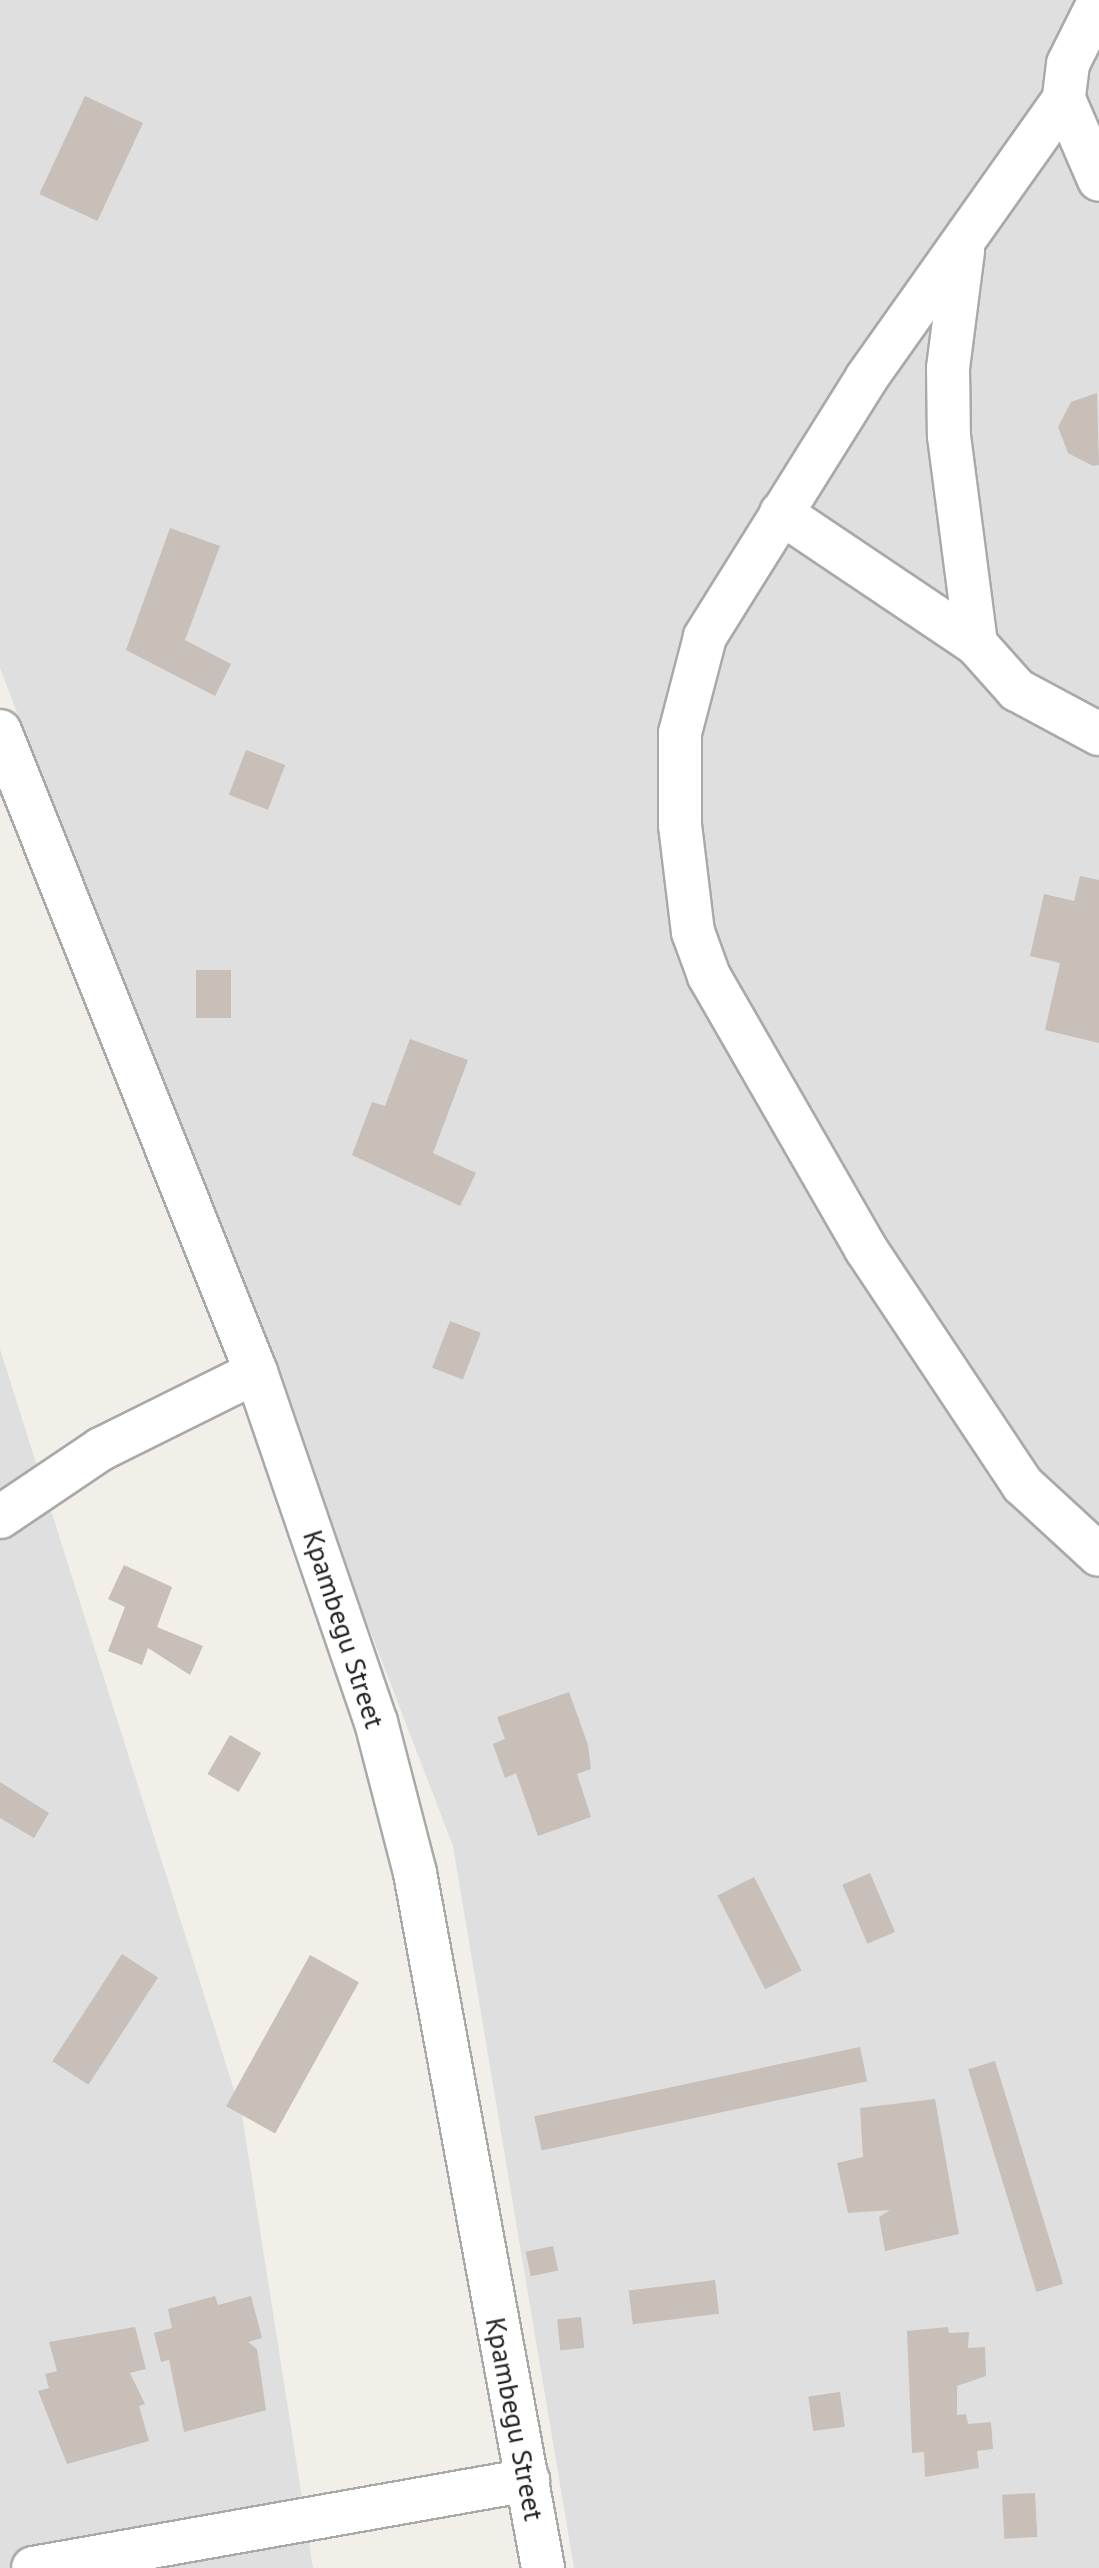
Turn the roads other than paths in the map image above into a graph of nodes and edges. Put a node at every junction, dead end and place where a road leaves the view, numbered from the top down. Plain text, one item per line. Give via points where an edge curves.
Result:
1 (1099, 2) edge
2 (1064, 99) junction
3 (1099, 180) edge
4 (965, 240) junction
5 (781, 513) junction
6 (976, 644) junction
7 (0, 731) edge
8 (1099, 734) edge
9 (256, 1372) junction
10 (0, 1518) edge
11 (1099, 1554) edge
12 (528, 2480) junction
13 (33, 2568) edge
14 (543, 2568) edge

1 - 2 street via 1068,64
2 - 3 street
2 - 4 street
4 - 5 street
4 - 6 street via 948,368 948,436
5 - 6 street
5 - 11 street via 733,582 691,674 680,733 680,825 694,932 709,976 866,1249 1024,1485
6 - 8 street via 1017,690
7 - 9 street, Kpambegu Street
9 - 10 street via 101,1450
9 - 12 street, Kpambegu Street via 400,1806
12 - 13 street
12 - 14 street, Kpambegu Street

